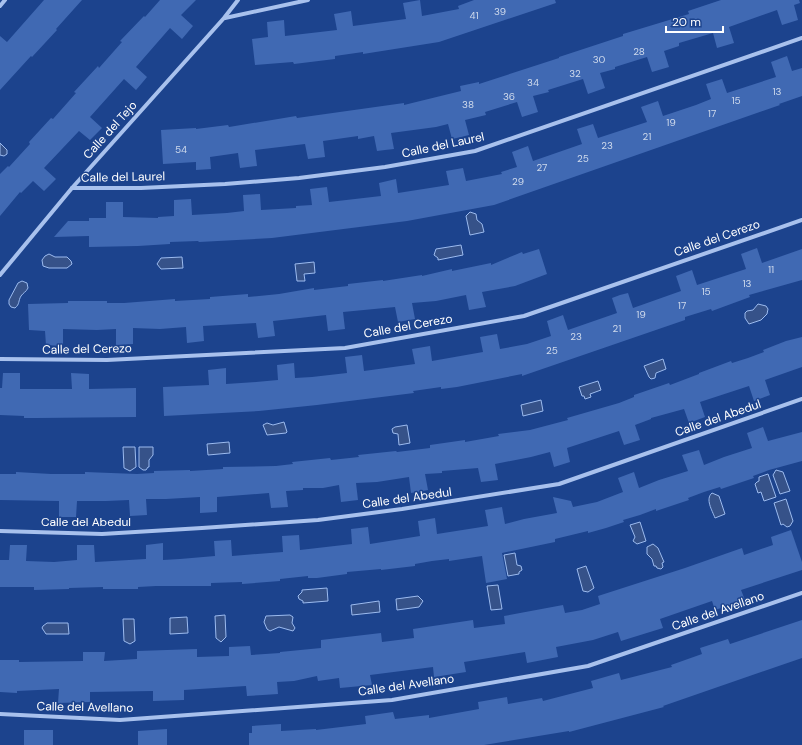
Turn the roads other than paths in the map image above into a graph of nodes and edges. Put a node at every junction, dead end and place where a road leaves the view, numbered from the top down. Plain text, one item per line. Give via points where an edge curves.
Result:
1 (5, 0) edge
2 (238, 0) edge
3 (308, 0) edge
4 (0, 6) edge
5 (224, 18) junction
6 (802, 38) edge
7 (72, 188) junction
8 (802, 220) edge
9 (0, 275) edge
10 (0, 359) edge
11 (802, 398) edge
12 (0, 531) edge
13 (802, 593) edge
14 (0, 714) edge

1 - 4 street
2 - 5 street, Calle del Tejo
3 - 5 street
5 - 7 street, Calle del Tejo
6 - 7 street, Calle del Laurel via 475,150 385,167 292,178 141,188
7 - 9 street, Calle del Tejo
8 - 10 street, Calle del Cerezo via 524,316 345,348 107,360
11 - 12 street, Calle del Abedul via 558,484 402,510 318,520 102,534
13 - 14 street, Calle del Avellano via 588,666 392,700 120,720

